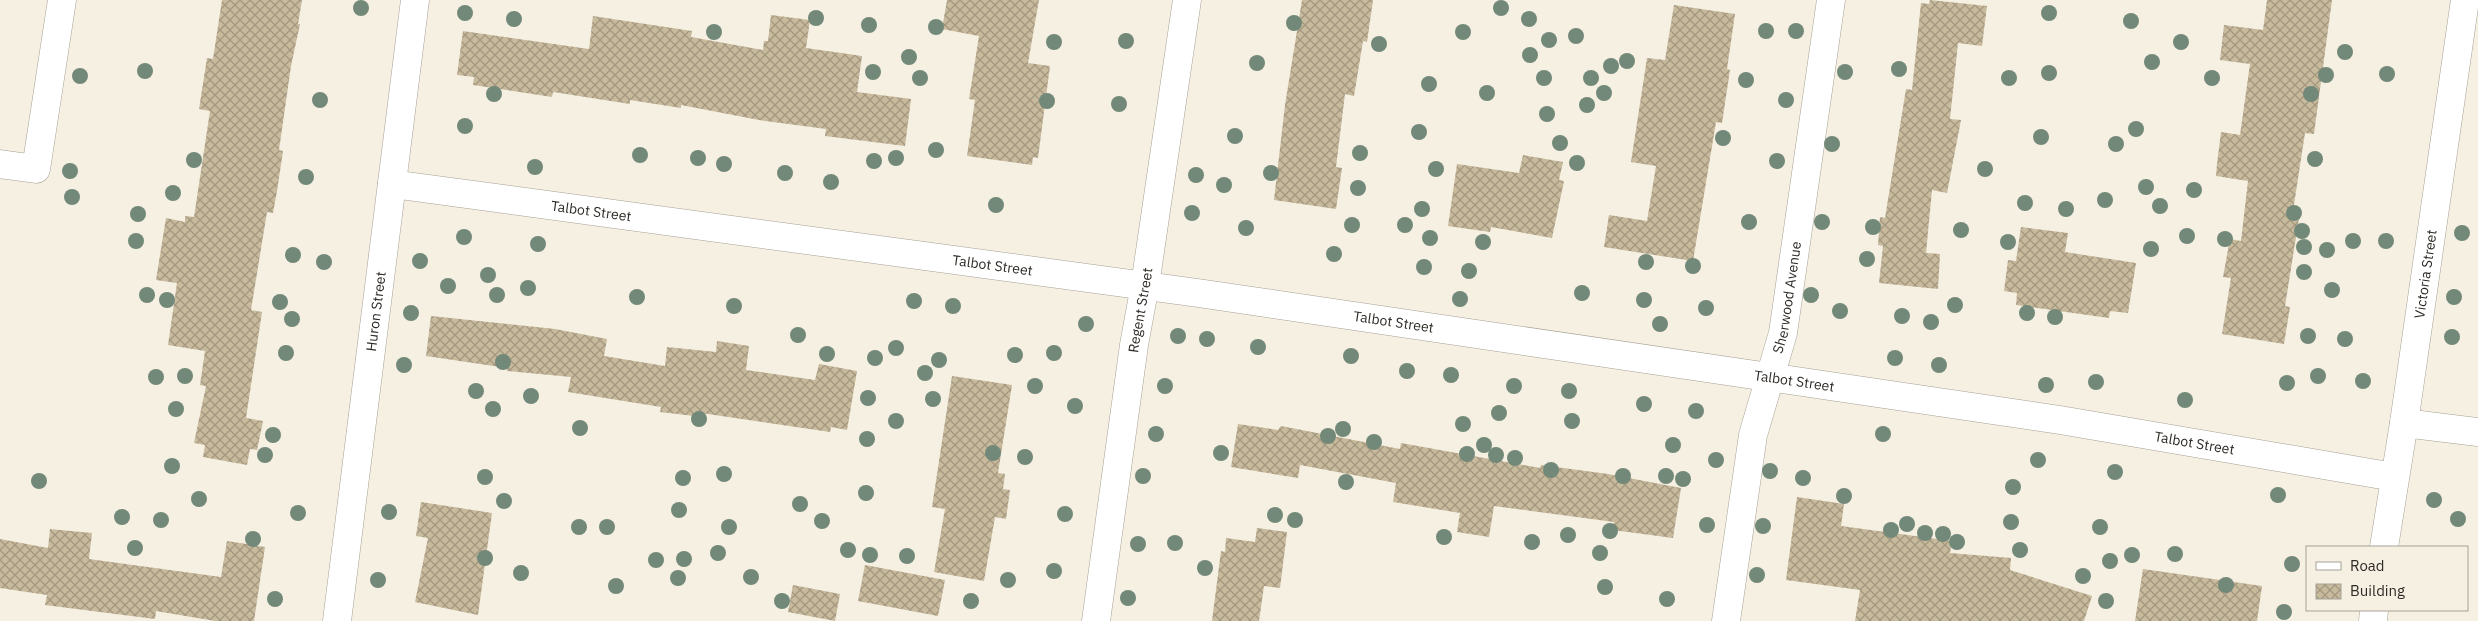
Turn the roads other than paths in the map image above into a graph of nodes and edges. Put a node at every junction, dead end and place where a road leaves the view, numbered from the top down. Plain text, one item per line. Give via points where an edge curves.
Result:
1 (62, 0) edge
2 (415, 0) edge
3 (1187, 0) edge
4 (1831, 0) edge
5 (2465, 0) edge
6 (0, 164) edge
7 (392, 184) junction
8 (1145, 285) junction
9 (1770, 378) junction
10 (2404, 423) junction
11 (2478, 432) edge
12 (2394, 477) junction
13 (2384, 546) edge
14 (337, 621) edge
15 (1096, 621) edge
16 (1726, 621) edge

1 - 6 street via 36,169
2 - 7 street, Huron Street
3 - 8 street, Regent Street
4 - 9 street, Sherwood Avenue via 1783,333
5 - 10 street, Victoria Street
7 - 8 street, Talbot Street
7 - 14 street, Huron Street
8 - 9 street, Talbot Street
8 - 15 street, Regent Street
9 - 12 street, Talbot Street via 2060,420
9 - 16 street, Sherwood Avenue via 1753,435
10 - 11 street
10 - 12 street, Victoria Street
12 - 13 street, Victoria Street

